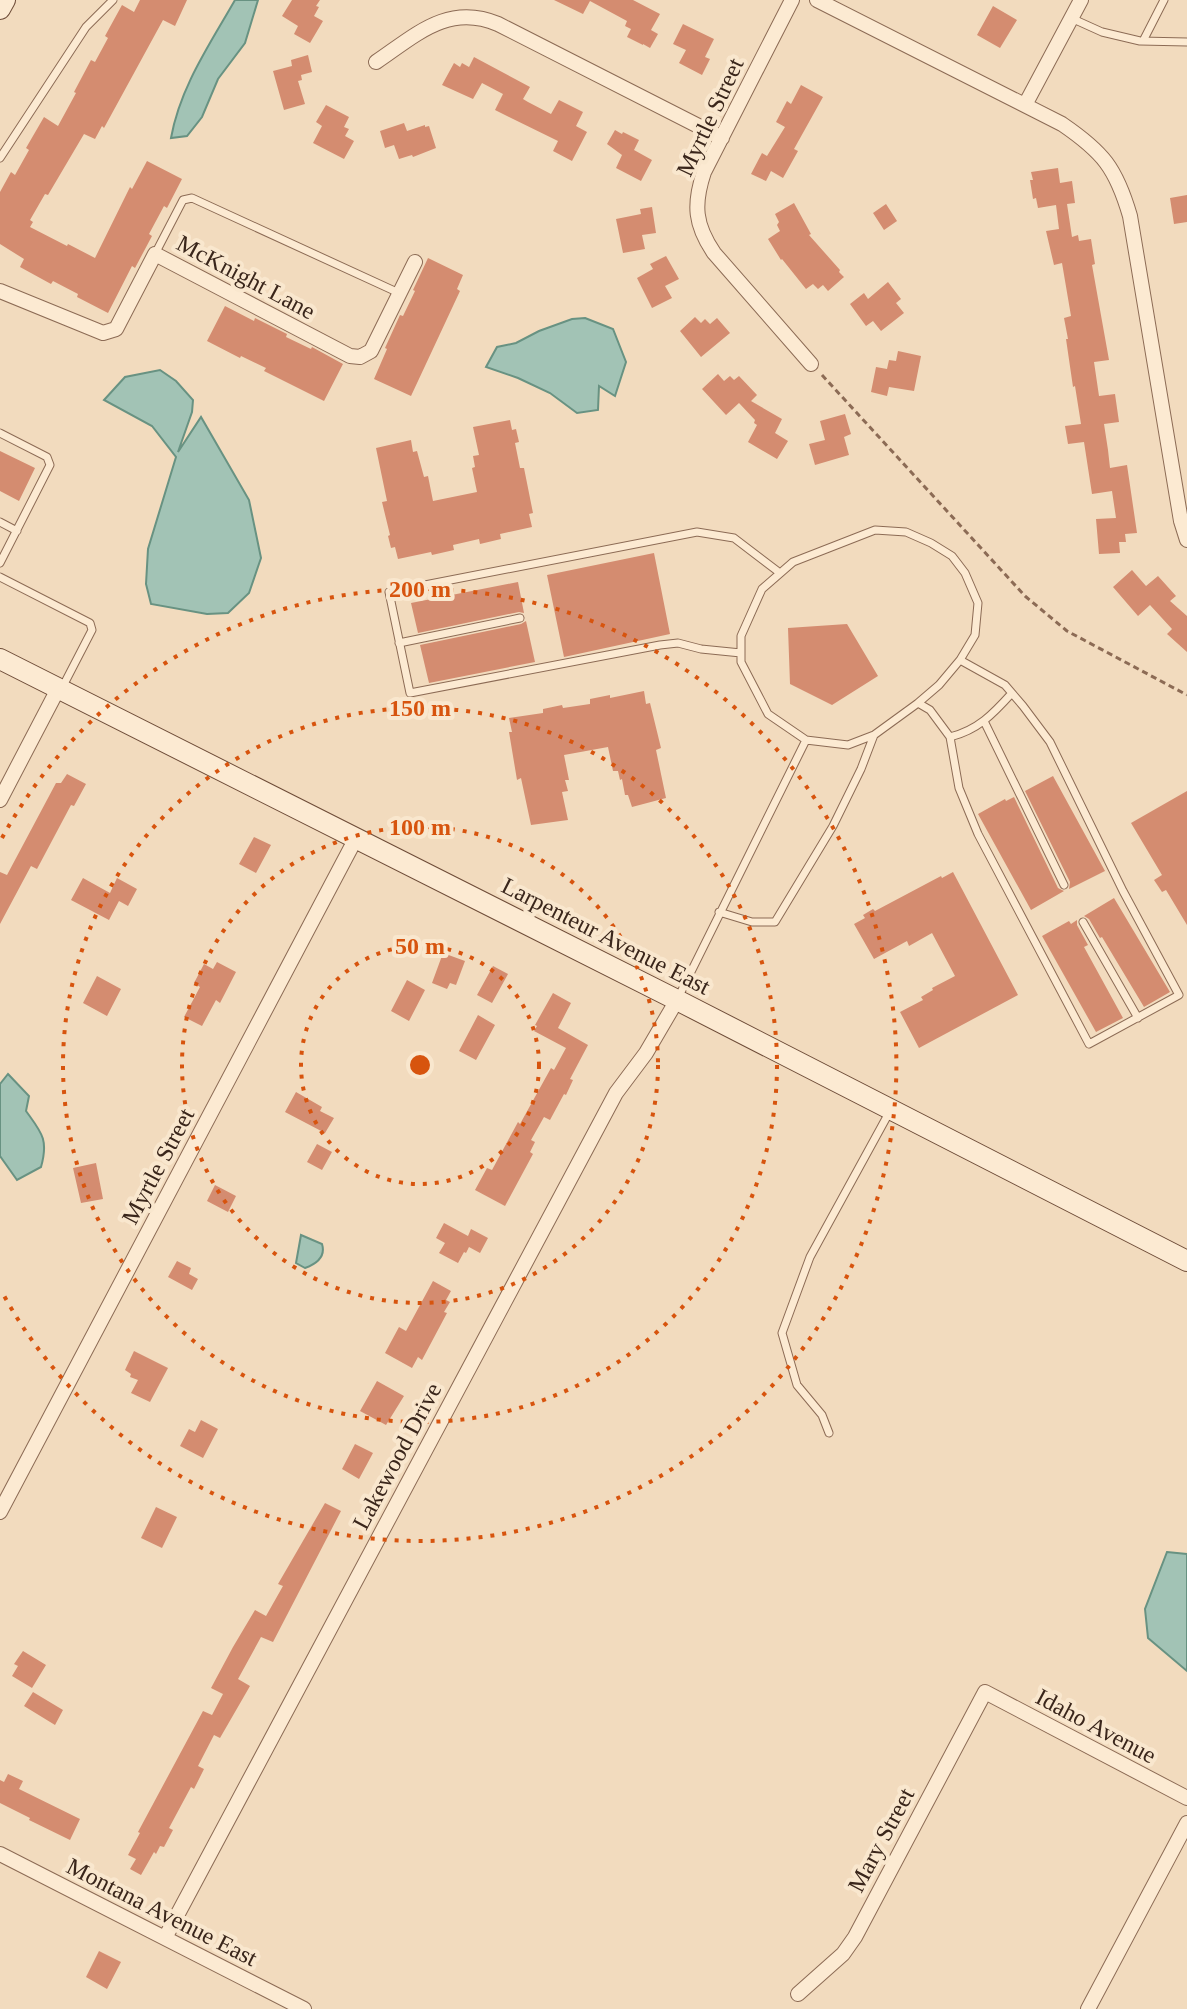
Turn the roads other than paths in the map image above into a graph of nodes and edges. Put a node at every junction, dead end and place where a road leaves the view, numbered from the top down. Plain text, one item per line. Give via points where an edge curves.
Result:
1 (5, 0) edge
2 (113, 0) edge
3 (792, 0) edge
4 (817, 0) edge
5 (1081, 0) edge
6 (1164, 0) edge
7 (0, 9) edge
8 (1071, 18) junction
9 (1143, 41) junction
10 (1187, 42) edge
11 (376, 62) dead end
12 (1025, 105) junction
13 (722, 138) junction
14 (0, 158) edge
15 (155, 254) junction
16 (415, 262) dead end
17 (0, 291) edge
18 (400, 293) junction
19 (811, 364) road end
20 (0, 433) edge
21 (0, 522) edge
22 (17, 531) junction
23 (1187, 540) edge
24 (0, 563) edge
25 (780, 573) junction
26 (0, 577) edge
27 (520, 618) dead end
28 (399, 643) junction
29 (741, 653) junction
30 (0, 659) edge
31 (960, 660) junction
32 (59, 690) junction
33 (1012, 693) junction
34 (918, 703) junction
35 (984, 721) junction
36 (874, 735) junction
37 (950, 737) junction
38 (806, 740) junction
39 (0, 800) edge
40 (355, 840) junction
41 (1064, 885) dead end
42 (719, 912) junction
43 (1083, 922) dead end
44 (677, 1000) junction
45 (1138, 1018) junction
46 (891, 1109) junction
47 (1187, 1261) edge
48 (829, 1433) dead end
49 (0, 1512) edge
50 (985, 1692) joint
51 (1187, 1798) edge
52 (1187, 1823) edge
53 (0, 1854) edge
54 (165, 1938) junction
55 (798, 1994) dead end
56 (304, 2009) edge
57 (1088, 2009) edge

1 - 7 street
2 - 14 lane via 86,27
3 - 13 street, Myrtle Street
4 - 12 street
5 - 8 street
6 - 9 lane
8 - 9 lane
8 - 12 street
9 - 10 lane
11 - 13 street via 440,21 474,17 498,24
12 - 23 street via 1088,141 1122,188
13 - 19 street, Myrtle Street via 698,189 696,206 705,239
15 - 17 street, McKnight Lane via 116,329 103,333
15 - 18 lane via 183,200 192,198
15 - 18 street, McKnight Lane via 350,356 371,351
16 - 18 street, McKnight Lane
20 - 22 lane via 47,457 50,465
21 - 22 lane
22 - 24 lane
25 - 28 lane via 734,538 697,532 389,592
25 - 29 lane via 762,589 741,636
25 - 31 lane via 793,562 875,530 906,532 931,543 952,556 978,603 975,635
26 - 32 lane via 90,623 92,630
27 - 28 lane
28 - 29 lane via 410,693 660,645
29 - 38 lane via 768,714
30 - 32 street, Larpenteur Avenue East
31 - 33 lane
31 - 34 lane
32 - 39 street
32 - 40 street, Larpenteur Avenue East
33 - 35 lane
33 - 45 lane via 1050,742 1179,995
34 - 36 lane
34 - 37 lane
35 - 37 lane
35 - 41 lane
36 - 38 lane via 848,745
36 - 42 lane via 833,826 775,922 752,922
37 - 45 lane via 959,788 978,834 1089,1044
38 - 42 lane
40 - 44 street, Larpenteur Avenue East
40 - 49 street, Myrtle Street
42 - 44 lane
43 - 45 lane
44 - 46 street, Larpenteur Avenue East
44 - 54 street, Lakewood Drive via 616,1093
46 - 47 street, Larpenteur Avenue East
46 - 48 lane via 810,1257 782,1333 797,1385 822,1415
50 - 51 street, Idaho Avenue
50 - 55 street, Mary Street via 855,1937
52 - 57 street
53 - 54 street, Montana Avenue East
54 - 56 street, Montana Avenue East

